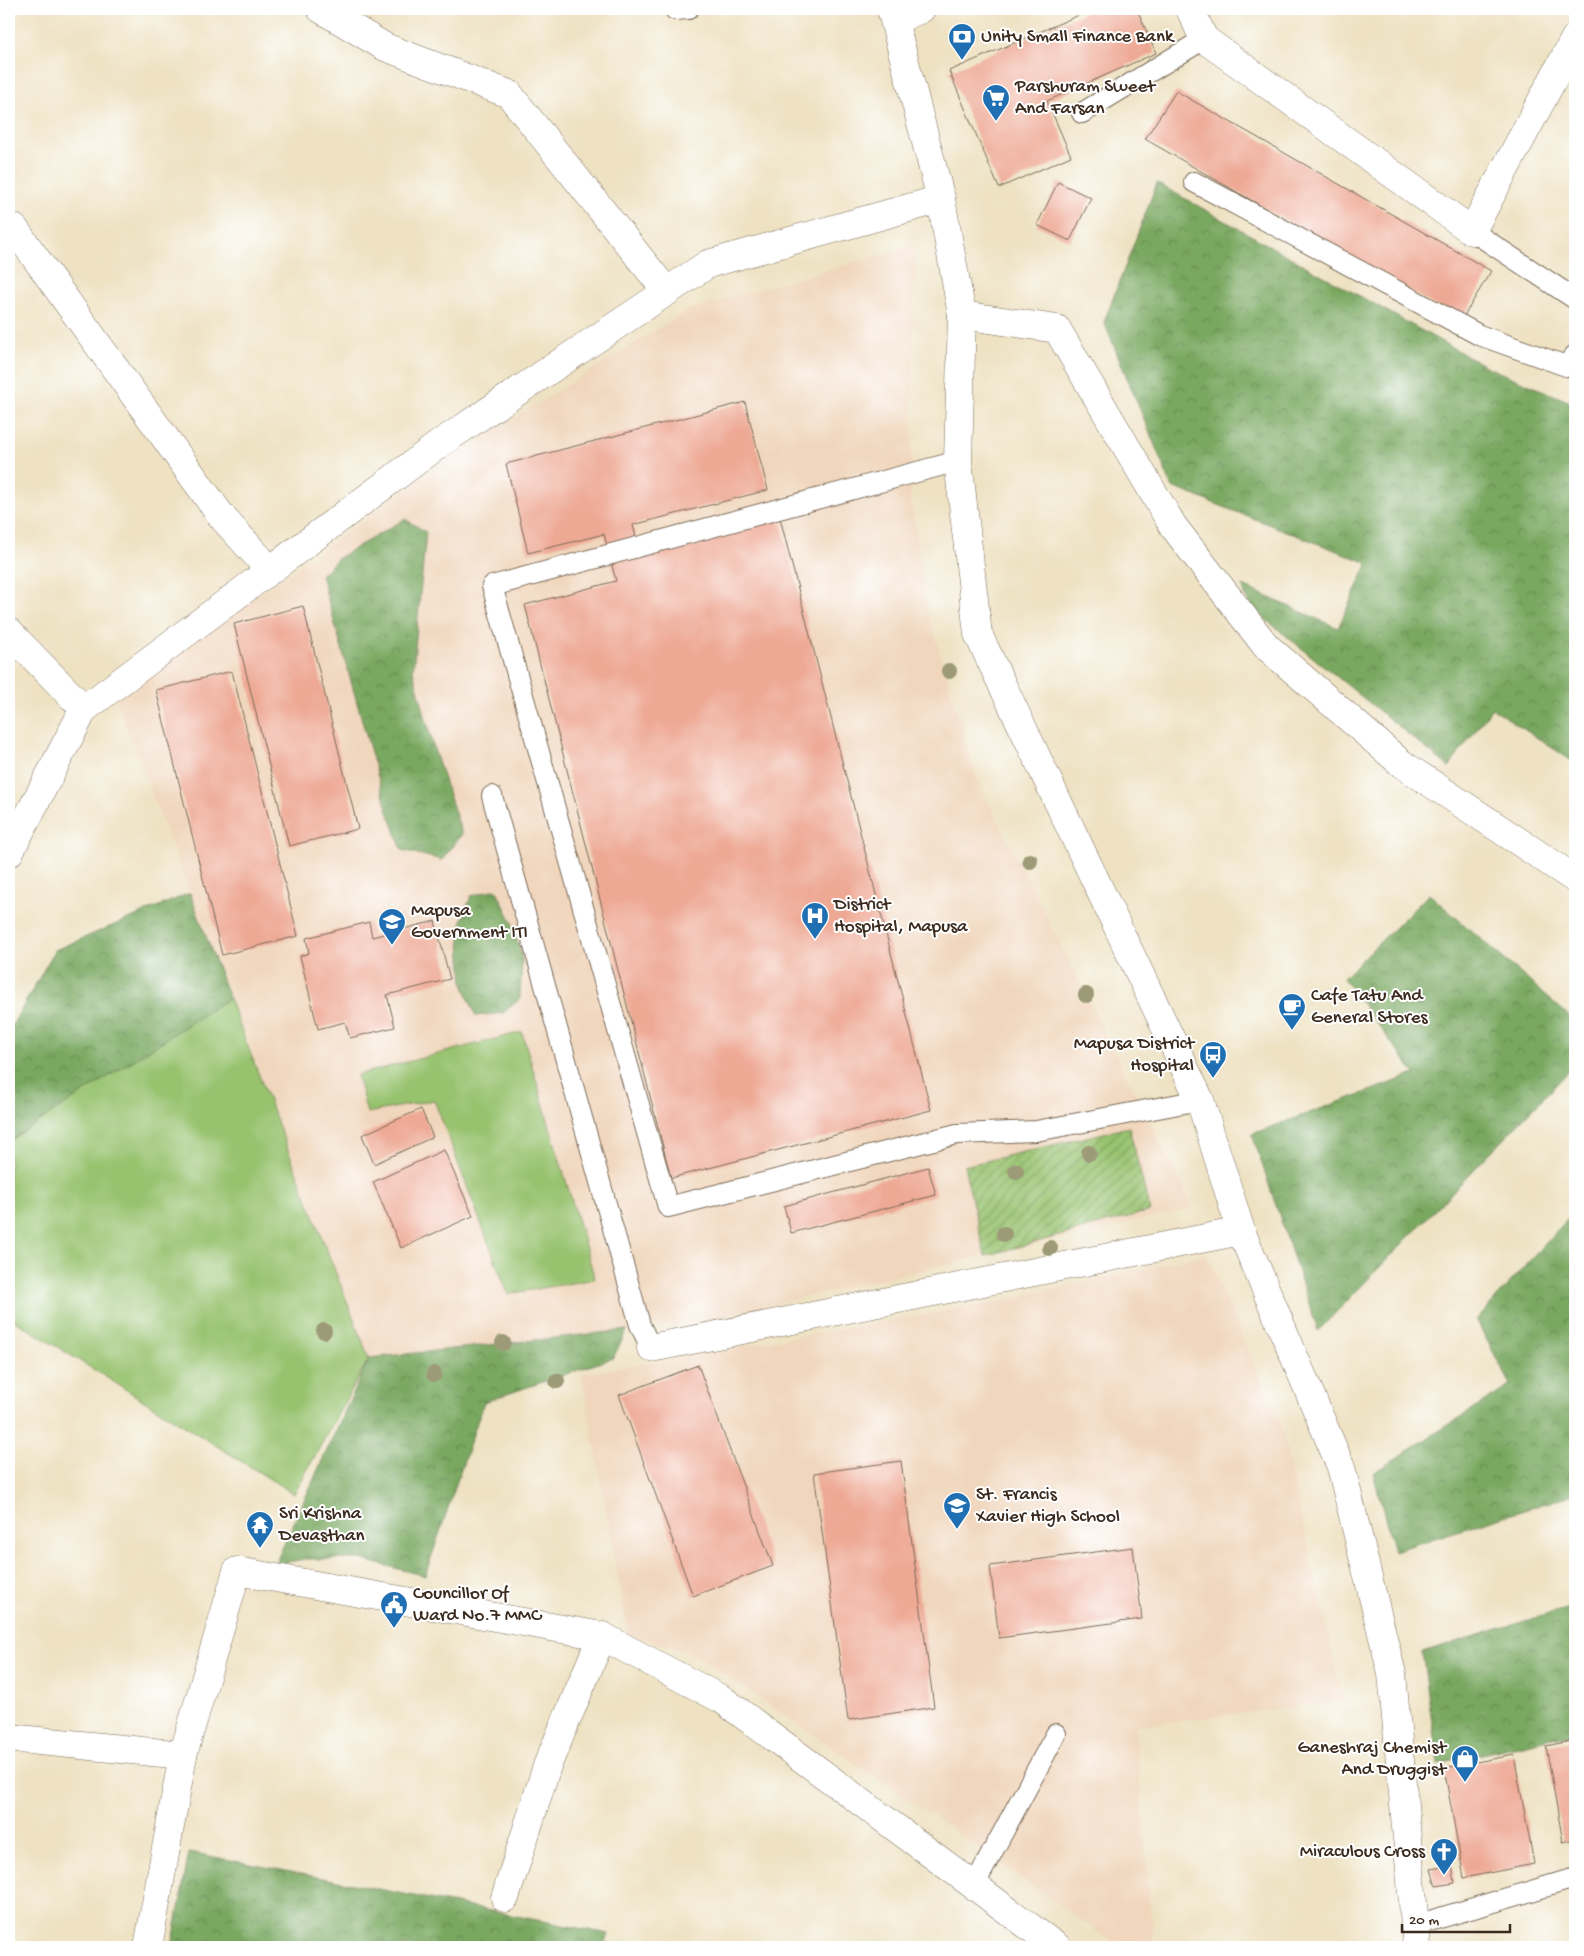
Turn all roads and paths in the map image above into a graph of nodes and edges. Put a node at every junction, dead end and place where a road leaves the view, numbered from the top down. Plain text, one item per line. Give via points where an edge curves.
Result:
1 (321, 9) edge
2 (922, 9) edge
3 (1190, 9) edge
4 (893, 15) edge
5 (1204, 38) junction
6 (1575, 38) edge
7 (1082, 113) dead end
8 (1194, 182) dead end
9 (941, 199) junction
10 (14, 228) dead end
11 (1472, 230) junction
12 (667, 292) junction
13 (1575, 299) edge
14 (962, 315) junction
15 (1575, 355) edge
16 (958, 460) junction
17 (270, 570) junction
18 (9, 632) edge
19 (84, 708) junction
20 (492, 796) dead end
21 (9, 853) edge
22 (1575, 879) edge
23 (1200, 1100) junction
24 (1241, 1231) junction
25 (651, 1348) joint
26 (602, 1636) junction
27 (1056, 1734) dead end
28 (9, 1738) edge
29 (184, 1755) junction
30 (1575, 1878) edge
31 (974, 1886) junction
32 (504, 1898) dead end
33 (1416, 1936) edge
34 (148, 1947) edge
35 (1057, 1947) edge

1 - 12 street via 385,47 509,94
2 - 4 street
3 - 5 street
4 - 9 street
5 - 7 lane
5 - 11 street
6 - 11 street
8 - 15 lane via 1479,334 1566,366
9 - 12 street via 708,264
9 - 14 street
10 - 17 street via 222,517
11 - 13 lane
12 - 17 street via 442,442
14 - 16 street
14 - 22 street via 1057,329 1172,526 1266,646 1402,764
16 - 23 street via 978,634
16 - 23 lane via 492,586 668,1207 957,1134 1036,1130
17 - 19 street
18 - 19 street
19 - 21 street
20 - 25 lane via 640,1325
23 - 24 street
24 - 25 street
24 - 33 street via 1341,1467 1392,1674
26 - 29 street via 237,1571
26 - 31 street via 722,1700
26 - 32 street via 547,1766
27 - 31 lane
28 - 29 street
29 - 34 street
30 - 33 lane
31 - 35 street

